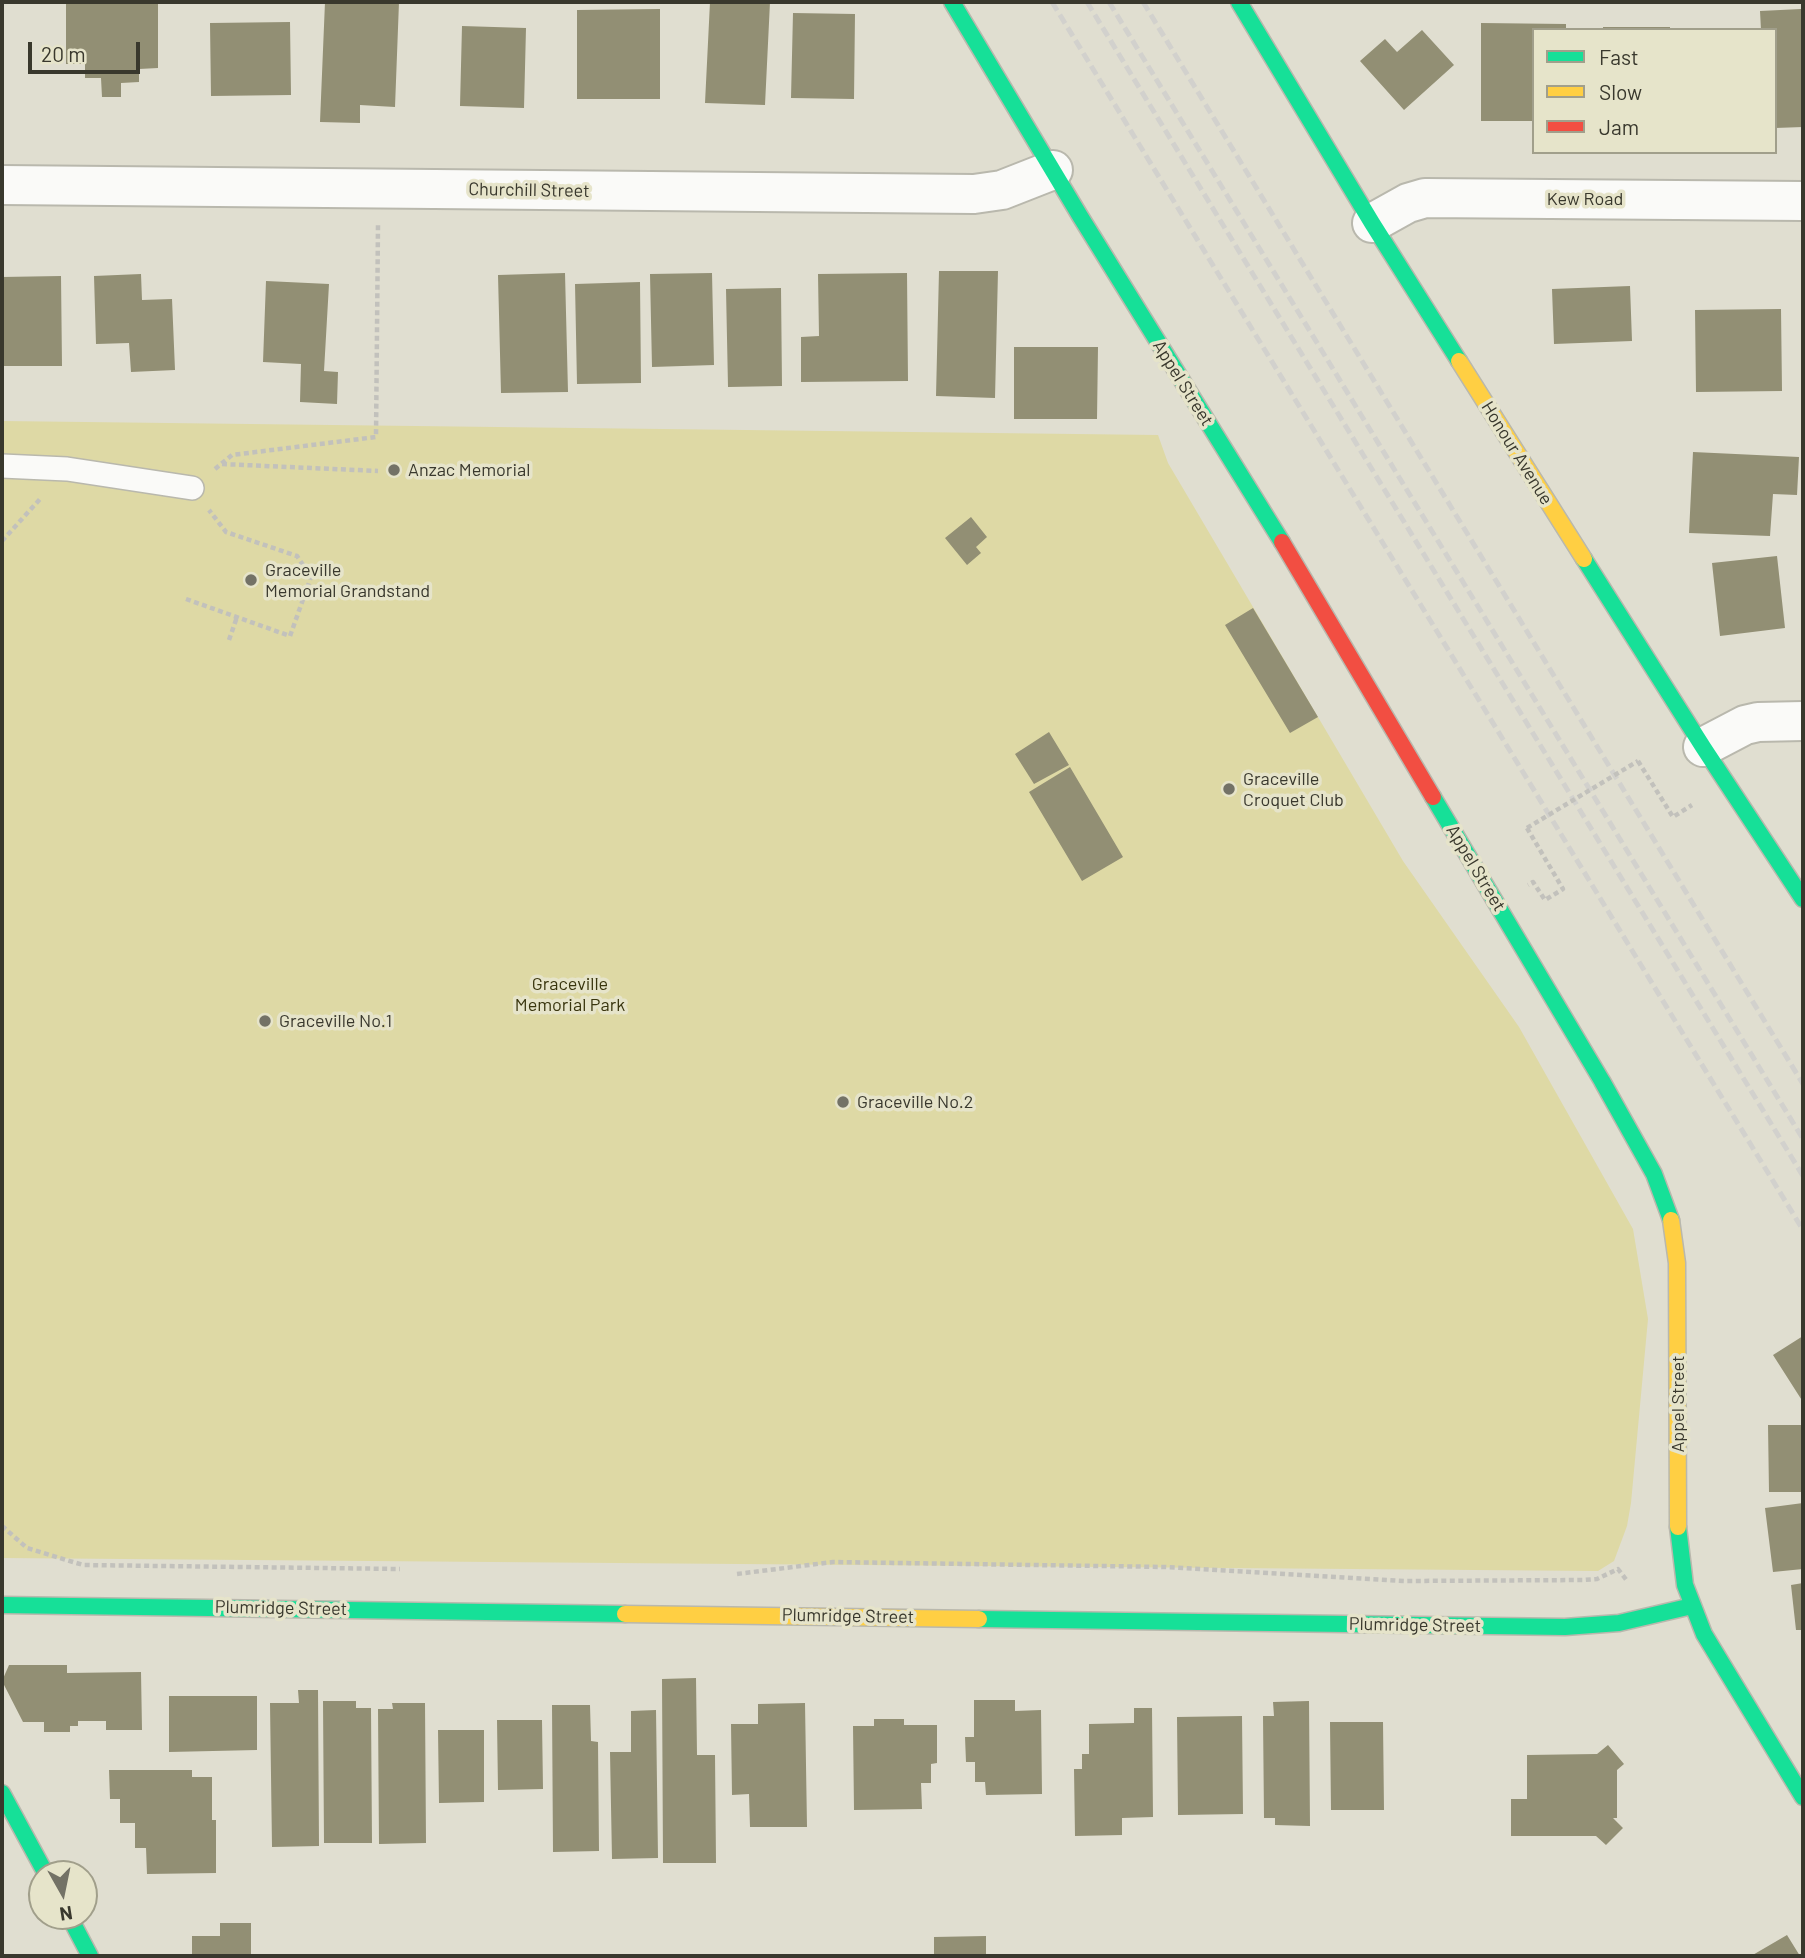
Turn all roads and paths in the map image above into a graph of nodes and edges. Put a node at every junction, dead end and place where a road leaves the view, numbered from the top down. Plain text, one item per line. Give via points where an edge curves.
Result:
1 (952, 2) edge
2 (1239, 2) edge
3 (1053, 170) junction
4 (2, 185) edge
5 (378, 188) junction
6 (1803, 201) edge
7 (1372, 223) junction
8 (221, 464) junction
9 (2, 466) edge
10 (67, 469) junction
11 (378, 471) dead end
12 (192, 488) junction
13 (2, 541) edge
14 (186, 599) dead end
15 (237, 617) junction
16 (229, 640) dead end
17 (1803, 721) edge
18 (1703, 747) junction
19 (1692, 805) dead end
20 (1522, 888) dead end
21 (1803, 899) edge
22 (2, 1526) edge
23 (401, 1569) dead end
24 (731, 1575) dead end
25 (1629, 1583) dead end
26 (2, 1605) edge
27 (1692, 1606) junction
28 (1803, 1797) edge
29 (6, 1811) edge
30 (37, 1860) edge
31 (76, 1930) edge
32 (90, 1956) edge

1 - 3 street, Appel Street
2 - 7 street, Honour Avenue
3 - 5 street, Churchill Street via 1002,190 974,194
3 - 27 street, Appel Street via 1305,580 1595,1069 1666,1200 1676,1241 1678,1536
4 - 5 street, Churchill Street
5 - 8 path via 376,437 232,455
6 - 7 street, Kew Road via 1425,198
7 - 18 street, Honour Avenue
8 - 11 path
8 - 12 path
9 - 10 lane
10 - 12 lane
10 - 13 path
12 - 15 path via 226,532 297,556 311,577 290,636
14 - 15 path
15 - 16 path
17 - 18 street via 1745,725
18 - 21 street, Honour Avenue
19 - 20 path, bridge via 1673,817 1638,761 1527,828 1563,889 1545,900 1534,882
22 - 23 path via 27,1548 83,1565
24 - 25 path via 833,1562 1166,1567 1405,1581 1584,1580 1618,1569
26 - 27 street, Plumridge Street via 1565,1627 1619,1623
27 - 28 street, Appel Street via 1703,1634
29 - 30 street
31 - 32 street

